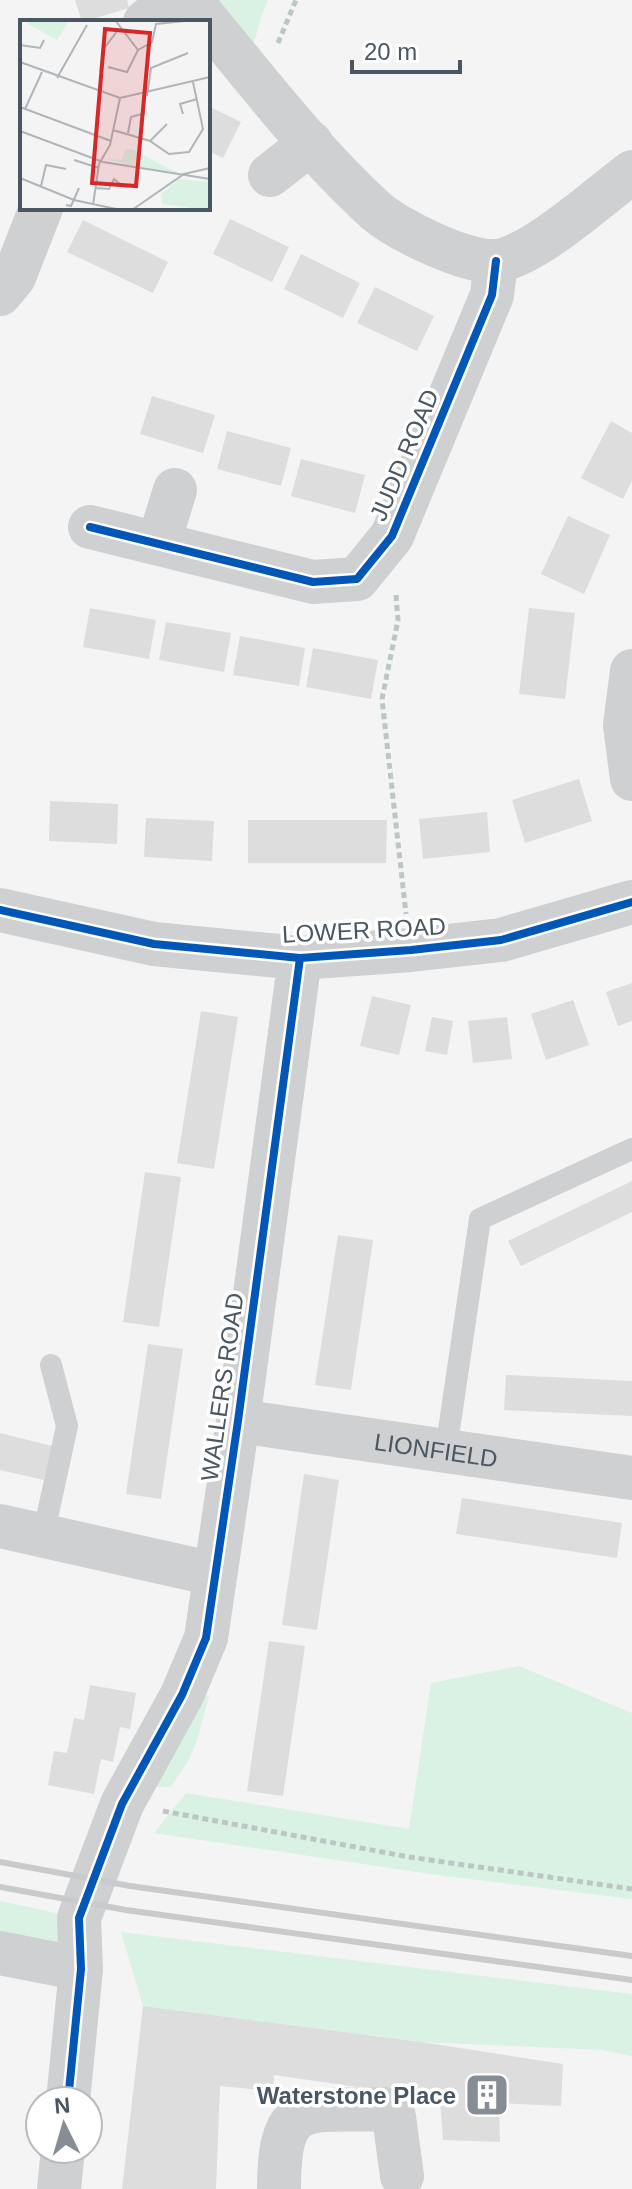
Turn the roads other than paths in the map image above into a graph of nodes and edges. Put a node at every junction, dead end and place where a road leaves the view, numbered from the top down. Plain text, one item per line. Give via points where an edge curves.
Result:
1 (172, 0) edge
2 (190, 0) edge
3 (147, 20) edge
4 (207, 20) edge
5 (210, 24) edge
6 (311, 143) junction
7 (632, 172) edge
8 (270, 175) dead end
9 (40, 210) edge
10 (496, 261) junction
11 (18, 291) edge
12 (175, 490) dead end
13 (90, 527) dead end
14 (159, 542) junction
15 (632, 671) edge
16 (632, 779) edge
17 (632, 902) edge
18 (0, 910) edge
19 (300, 958) junction
20 (632, 1149) edge
21 (51, 1365) dead end
22 (238, 1421) junction
23 (446, 1450) junction
24 (632, 1478) edge
25 (0, 1526) edge
26 (43, 1536) junction
27 (214, 1574) junction
28 (0, 1953) edge
29 (81, 1969) junction
30 (70, 2085) edge
31 (61, 2165) edge
32 (402, 2176) dead end
33 (59, 2189) edge
34 (279, 2189) edge

1 - 3 street
2 - 4 street
5 - 6 street
6 - 8 street
6 - 10 street via 377,212 451,251
7 - 10 street via 532,248
9 - 11 street
10 - 14 street, JUDD ROAD via 492,295 392,536 357,579 313,582
12 - 14 street
13 - 14 street, JUDD ROAD
15 - 16 street via 625,725
17 - 19 street, LOWER ROAD via 501,940
18 - 19 street, LOWER ROAD via 154,944
19 - 22 street, WALLERS ROAD
20 - 23 lane via 480,1219
21 - 26 lane via 67,1426
22 - 23 street, LIONFIELD
22 - 27 street, WALLERS ROAD
23 - 24 street, LIONFIELD
25 - 26 street
26 - 27 street
27 - 29 street, WALLERS ROAD via 206,1638 182,1695 122,1804 79,1918
28 - 29 street
29 - 30 street, WALLERS ROAD
31 - 33 street
32 - 34 street via 394,2117 384,2109 307,2112 291,2121 283,2136

